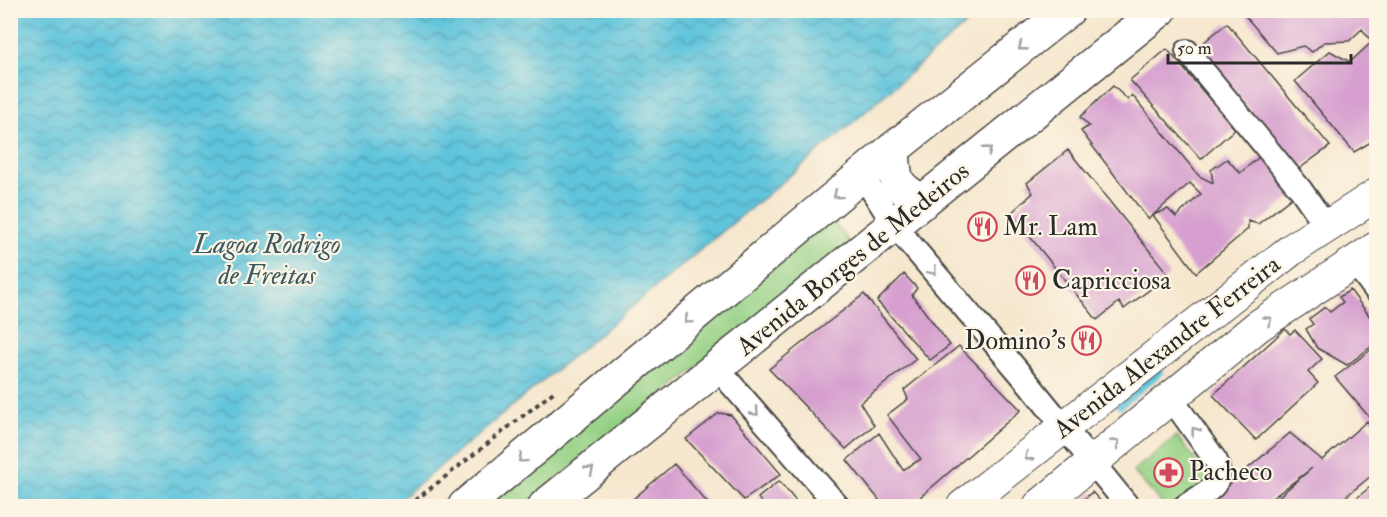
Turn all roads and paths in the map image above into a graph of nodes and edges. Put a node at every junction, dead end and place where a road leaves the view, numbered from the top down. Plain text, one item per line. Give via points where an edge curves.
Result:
1 (1068, 10) edge
2 (1160, 10) edge
3 (1187, 51) dead end
4 (893, 149) junction
5 (862, 174) junction
6 (1377, 195) edge
7 (923, 202) junction
8 (895, 226) junction
9 (1327, 226) junction
10 (1366, 256) edge
11 (1377, 291) edge
12 (717, 368) junction
13 (1171, 398) junction
14 (1065, 428) junction
15 (1091, 463) junction
16 (999, 479) junction
17 (465, 507) edge
18 (544, 507) edge
19 (838, 507) edge
20 (963, 507) edge
21 (1026, 507) edge
22 (1039, 507) edge
23 (1128, 507) edge
24 (1185, 507) edge

1 -> 4 highway
7 -> 2 highway, Avenida Borges de Medeiros
3 - 9 street
4 - 5 highway
4 - 7 highway via 894,176 899,185
5 - 8 street
5 -> 17 highway
6 - 9 street, Avenida Alexandre Ferreira
7 - 8 highway, Avenida Borges de Medeiros
8 - 12 highway, Avenida Borges de Medeiros
8 -> 14 street
9 - 14 street, Avenida Alexandre Ferreira
10 - 11 street
13 -> 10 street, Avenida Alexandre Ferreira via 1258,326
18 -> 12 highway, Avenida Borges de Medeiros
12 -> 19 street
15 -> 13 street, Avenida Alexandre Ferreira
24 -> 13 street via 1216,485 1220,472
14 - 15 street
14 -> 16 street, Avenida Alexandre Ferreira
15 - 22 street, Avenida Alexandre Ferreira
15 - 23 street
16 - 20 street, Avenida Alexandre Ferreira
16 - 21 street via 1022,495

